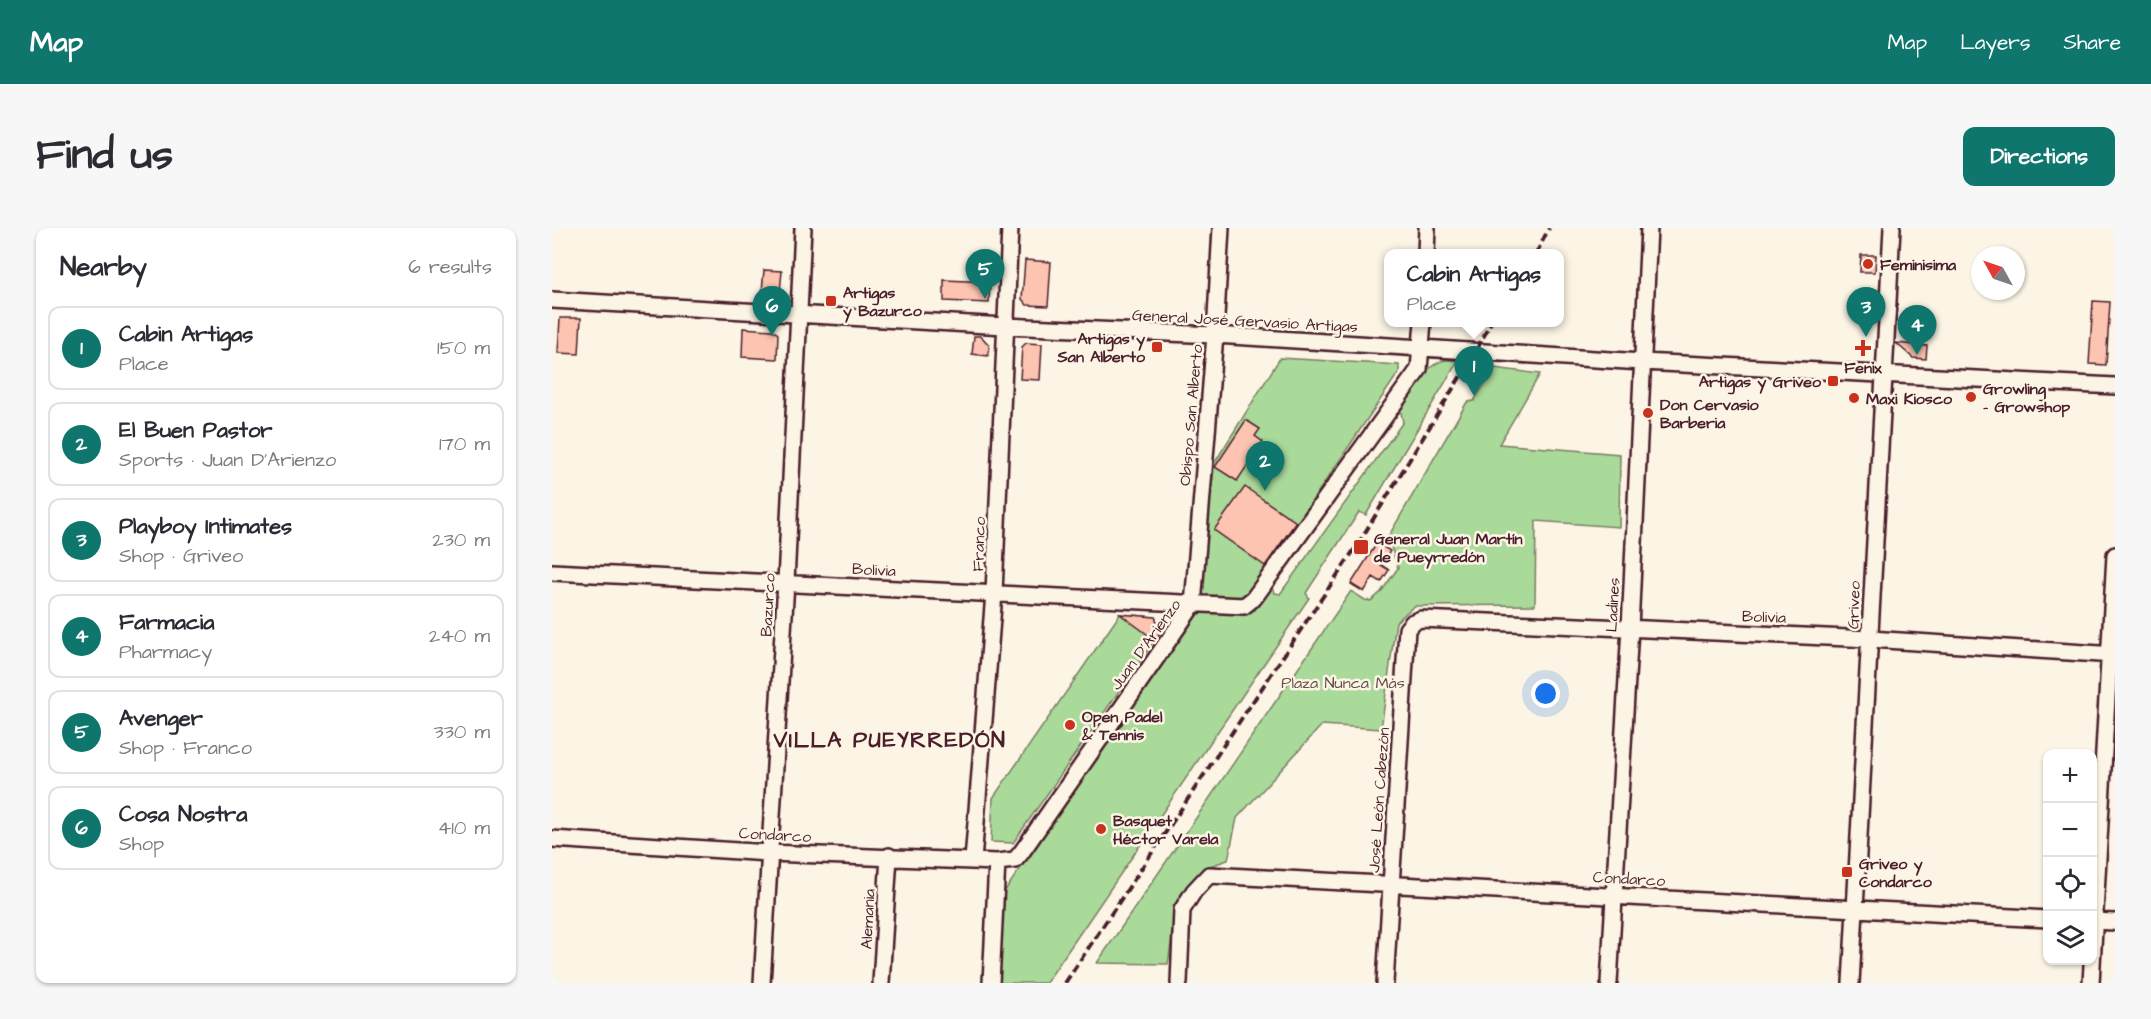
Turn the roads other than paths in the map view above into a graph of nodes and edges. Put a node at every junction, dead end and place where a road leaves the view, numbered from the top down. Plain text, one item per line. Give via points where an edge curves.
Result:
1 (803, 228) edge
2 (1010, 228) edge
3 (1221, 228) edge
4 (1427, 228) edge
5 (1649, 228) edge
6 (1892, 228) edge
7 (1426, 249) edge
8 (552, 300) edge
9 (799, 314) junction
10 (1005, 327) junction
11 (1423, 327) edge
12 (1215, 334) junction
13 (1422, 348) junction
14 (1642, 362) junction
15 (1883, 374) junction
16 (2115, 387) edge
17 (2115, 555) edge
18 (552, 572) edge
19 (786, 582) junction
20 (994, 593) junction
21 (1193, 605) junction
22 (1413, 622) joint
23 (1630, 628) junction
24 (1870, 639) junction
25 (2112, 654) edge
26 (552, 838) edge
27 (769, 853) junction
28 (889, 856) junction
29 (973, 861) junction
30 (997, 862) junction
31 (1390, 885) junction
32 (1614, 896) junction
33 (1854, 908) junction
34 (2095, 911) edge
35 (2043, 919) edge
36 (2097, 921) edge
37 (2115, 922) edge
38 (2092, 965) edge
39 (762, 983) edge
40 (881, 983) edge
41 (991, 983) edge
42 (1179, 983) edge
43 (1385, 983) edge
44 (1609, 983) edge
45 (1851, 983) edge
46 (2091, 983) edge

1 - 9 street, Bazurco
2 - 10 street, Franco
3 - 12 street, Obispo San Alberto
4 - 7 street
5 - 14 street, Ladines
6 - 15 street, Griveo
8 - 9 street, General José Gervasio Artigas
9 - 10 street, General José Gervasio Artigas
9 - 19 street, Bazurco
10 - 12 street, General José Gervasio Artigas
10 - 20 street, Franco
11 - 13 street
12 - 13 street, General José Gervasio Artigas
12 - 21 street, Obispo San Alberto
13 - 14 street, General José Gervasio Artigas
13 - 21 street, Juan D’Arienzo via 1419,369 1254,598 1244,606
14 - 15 street, General José Gervasio Artigas
14 - 23 street, Ladines
15 - 16 street, General José Gervasio Artigas
15 - 24 street, Griveo
17 - 25 street
18 - 19 street, Bolivia
19 - 20 street, Bolivia
19 - 27 street, Bazurco
20 - 21 street, Bolivia
20 - 29 street, Franco
21 - 30 street, Juan D’Arienzo via 1021,853 1014,860
22 - 23 street, Bolivia via 1420,619
22 - 31 street, José León Cabezón via 1407,629
23 - 24 street, Bolivia
23 - 32 street, Ladines
24 - 25 street, Bolivia
24 - 33 street, Griveo
25 - 34 street
26 - 27 street, Condarco
27 - 28 street, Condarco
27 - 39 street, Bazurco
28 - 29 street, Condarco
28 - 40 street, Alemania
29 - 30 street, Condarco
30 - 41 street
31 - 32 street, Condarco
31 - 42 street, Condarco via 1209,875 1182,910
31 - 43 street, José León Cabezón
32 - 33 street, Condarco
32 - 44 street, Ladines
33 - 35 street, Condarco
33 - 45 street, Griveo
36 - 37 street
38 - 46 street

